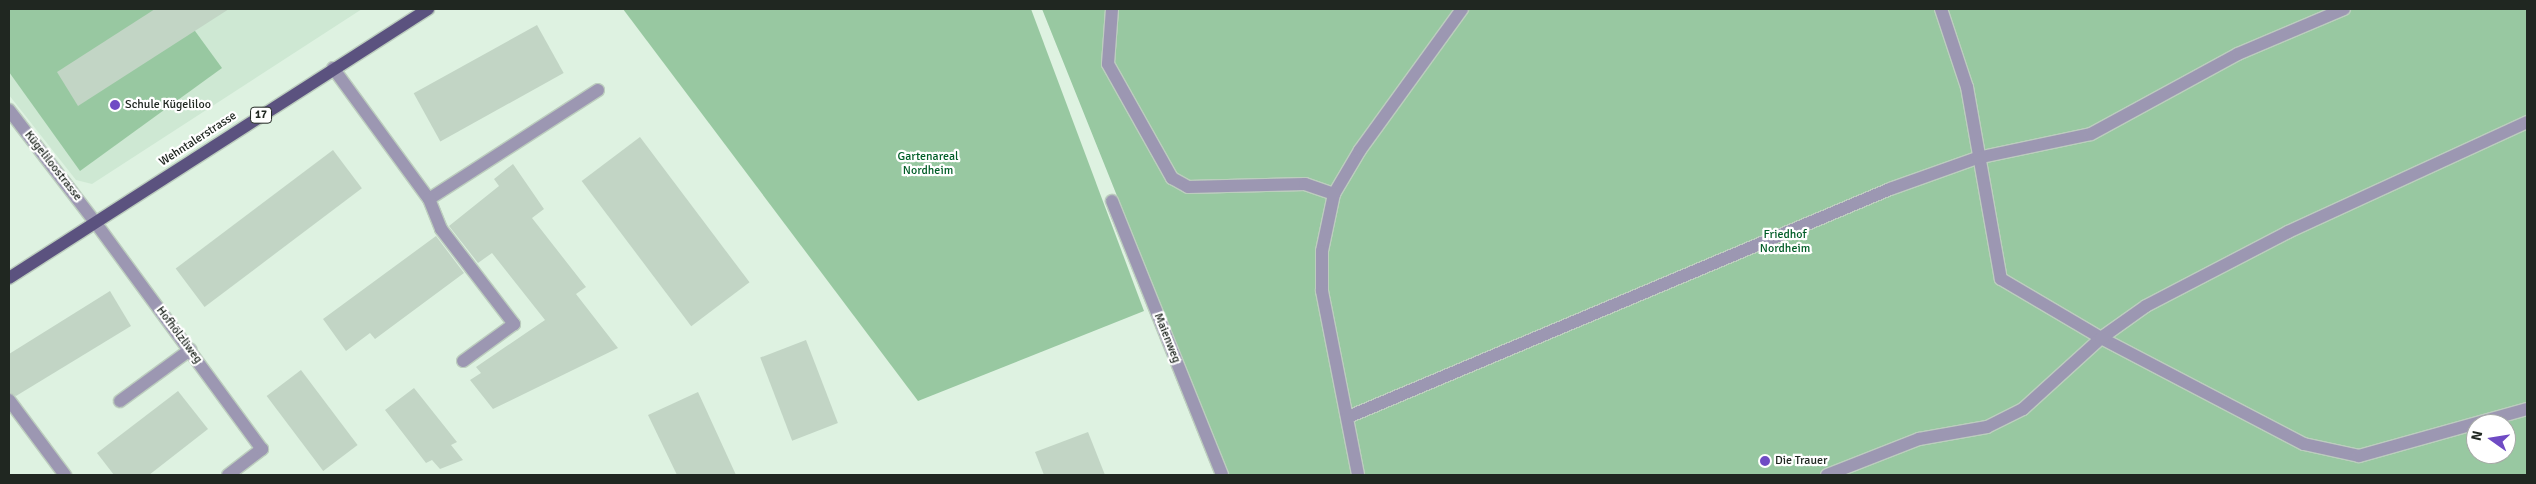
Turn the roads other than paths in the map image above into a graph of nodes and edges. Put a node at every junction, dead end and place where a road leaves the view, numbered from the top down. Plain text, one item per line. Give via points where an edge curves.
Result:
1 (428, 9) edge
2 (1112, 9) edge
3 (1462, 9) edge
4 (1941, 9) edge
5 (2344, 9) edge
6 (333, 68) junction
7 (598, 90) dead end
8 (9, 110) edge
9 (2527, 122) edge
10 (1977, 158) junction
11 (1334, 194) junction
12 (429, 199) junction
13 (1112, 202) dead end
14 (94, 222) junction
15 (9, 278) edge
16 (2101, 338) junction
17 (190, 350) junction
18 (463, 361) dead end
19 (9, 400) edge
20 (120, 401) dead end
21 (2527, 410) edge
22 (1348, 417) junction
23 (65, 475) edge
24 (228, 475) edge
25 (1222, 475) edge
26 (1358, 475) edge
27 (1827, 475) edge

1 - 6 main road, Wehntalerstrasse / 17
2 - 11 street via 1108,64 1172,178 1188,187 1305,184
3 - 11 street via 1360,150
4 - 10 street via 1967,88
5 - 10 street via 2238,54 2091,134
6 - 12 street
6 - 14 main road, Wehntalerstrasse / 17
7 - 12 street
8 - 14 street, Kügeliloostrasse
9 - 16 street via 2288,232 2146,306
10 - 16 street via 2001,279
10 - 22 street via 1890,189
11 - 22 street via 1322,251 1322,291
12 - 18 street via 441,229 514,324
13 - 25 street, Maienweg
14 - 15 main road, Wehntalerstrasse / 17
14 - 17 street, Hofhölzliweg
16 - 21 street via 2304,444 2359,456
16 - 27 street via 2023,409 1994,424 1919,439
17 - 20 street
17 - 24 street, Hofhölzliweg via 262,448
19 - 23 street
22 - 26 street

